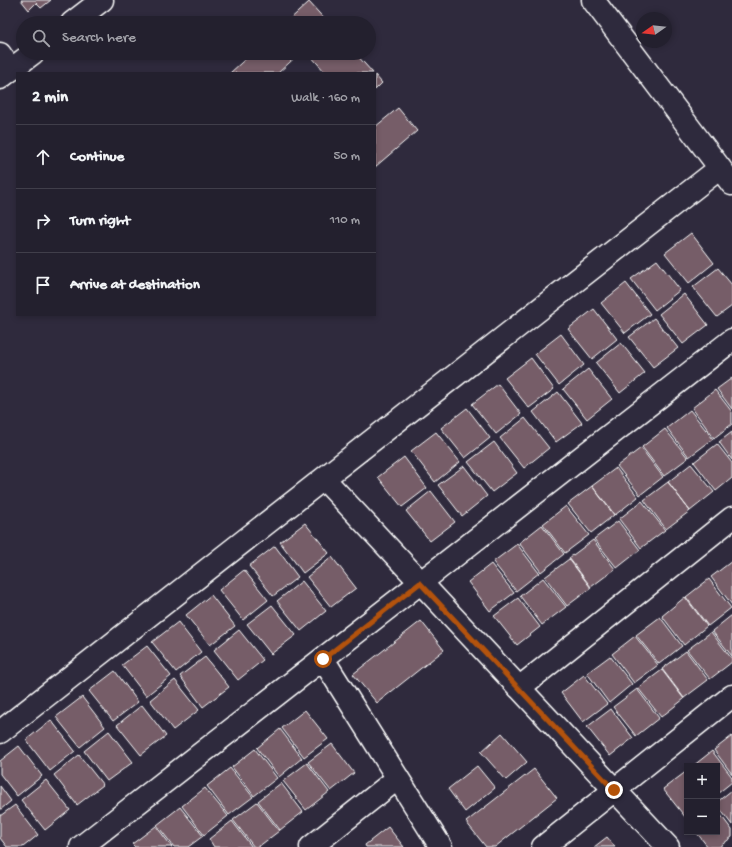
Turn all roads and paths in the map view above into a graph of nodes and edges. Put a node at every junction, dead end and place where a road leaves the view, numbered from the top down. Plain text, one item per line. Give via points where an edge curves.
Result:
1 (102, 0) edge
2 (592, 0) edge
3 (81, 16) edge
4 (19, 60) edge
5 (4, 68) edge
6 (726, 176) edge
7 (732, 340) edge
8 (324, 479) junction
9 (732, 518) edge
10 (420, 583) junction
11 (323, 659) junction
12 (518, 688) junction
13 (732, 696) edge
14 (0, 732) edge
15 (398, 778) junction
16 (614, 790) junction
17 (81, 847) edge
18 (311, 847) edge
19 (441, 847) edge
20 (543, 847) edge
21 (668, 847) edge

1 - 3 street
2 - 6 street
4 - 5 street
6 - 8 street
7 - 10 street
8 - 10 street
8 - 14 street
9 - 12 street
10 - 11 street
10 - 12 street
11 - 15 street
11 - 17 street
12 - 16 street
13 - 16 street
15 - 18 street
15 - 19 street
16 - 20 street
16 - 21 street

